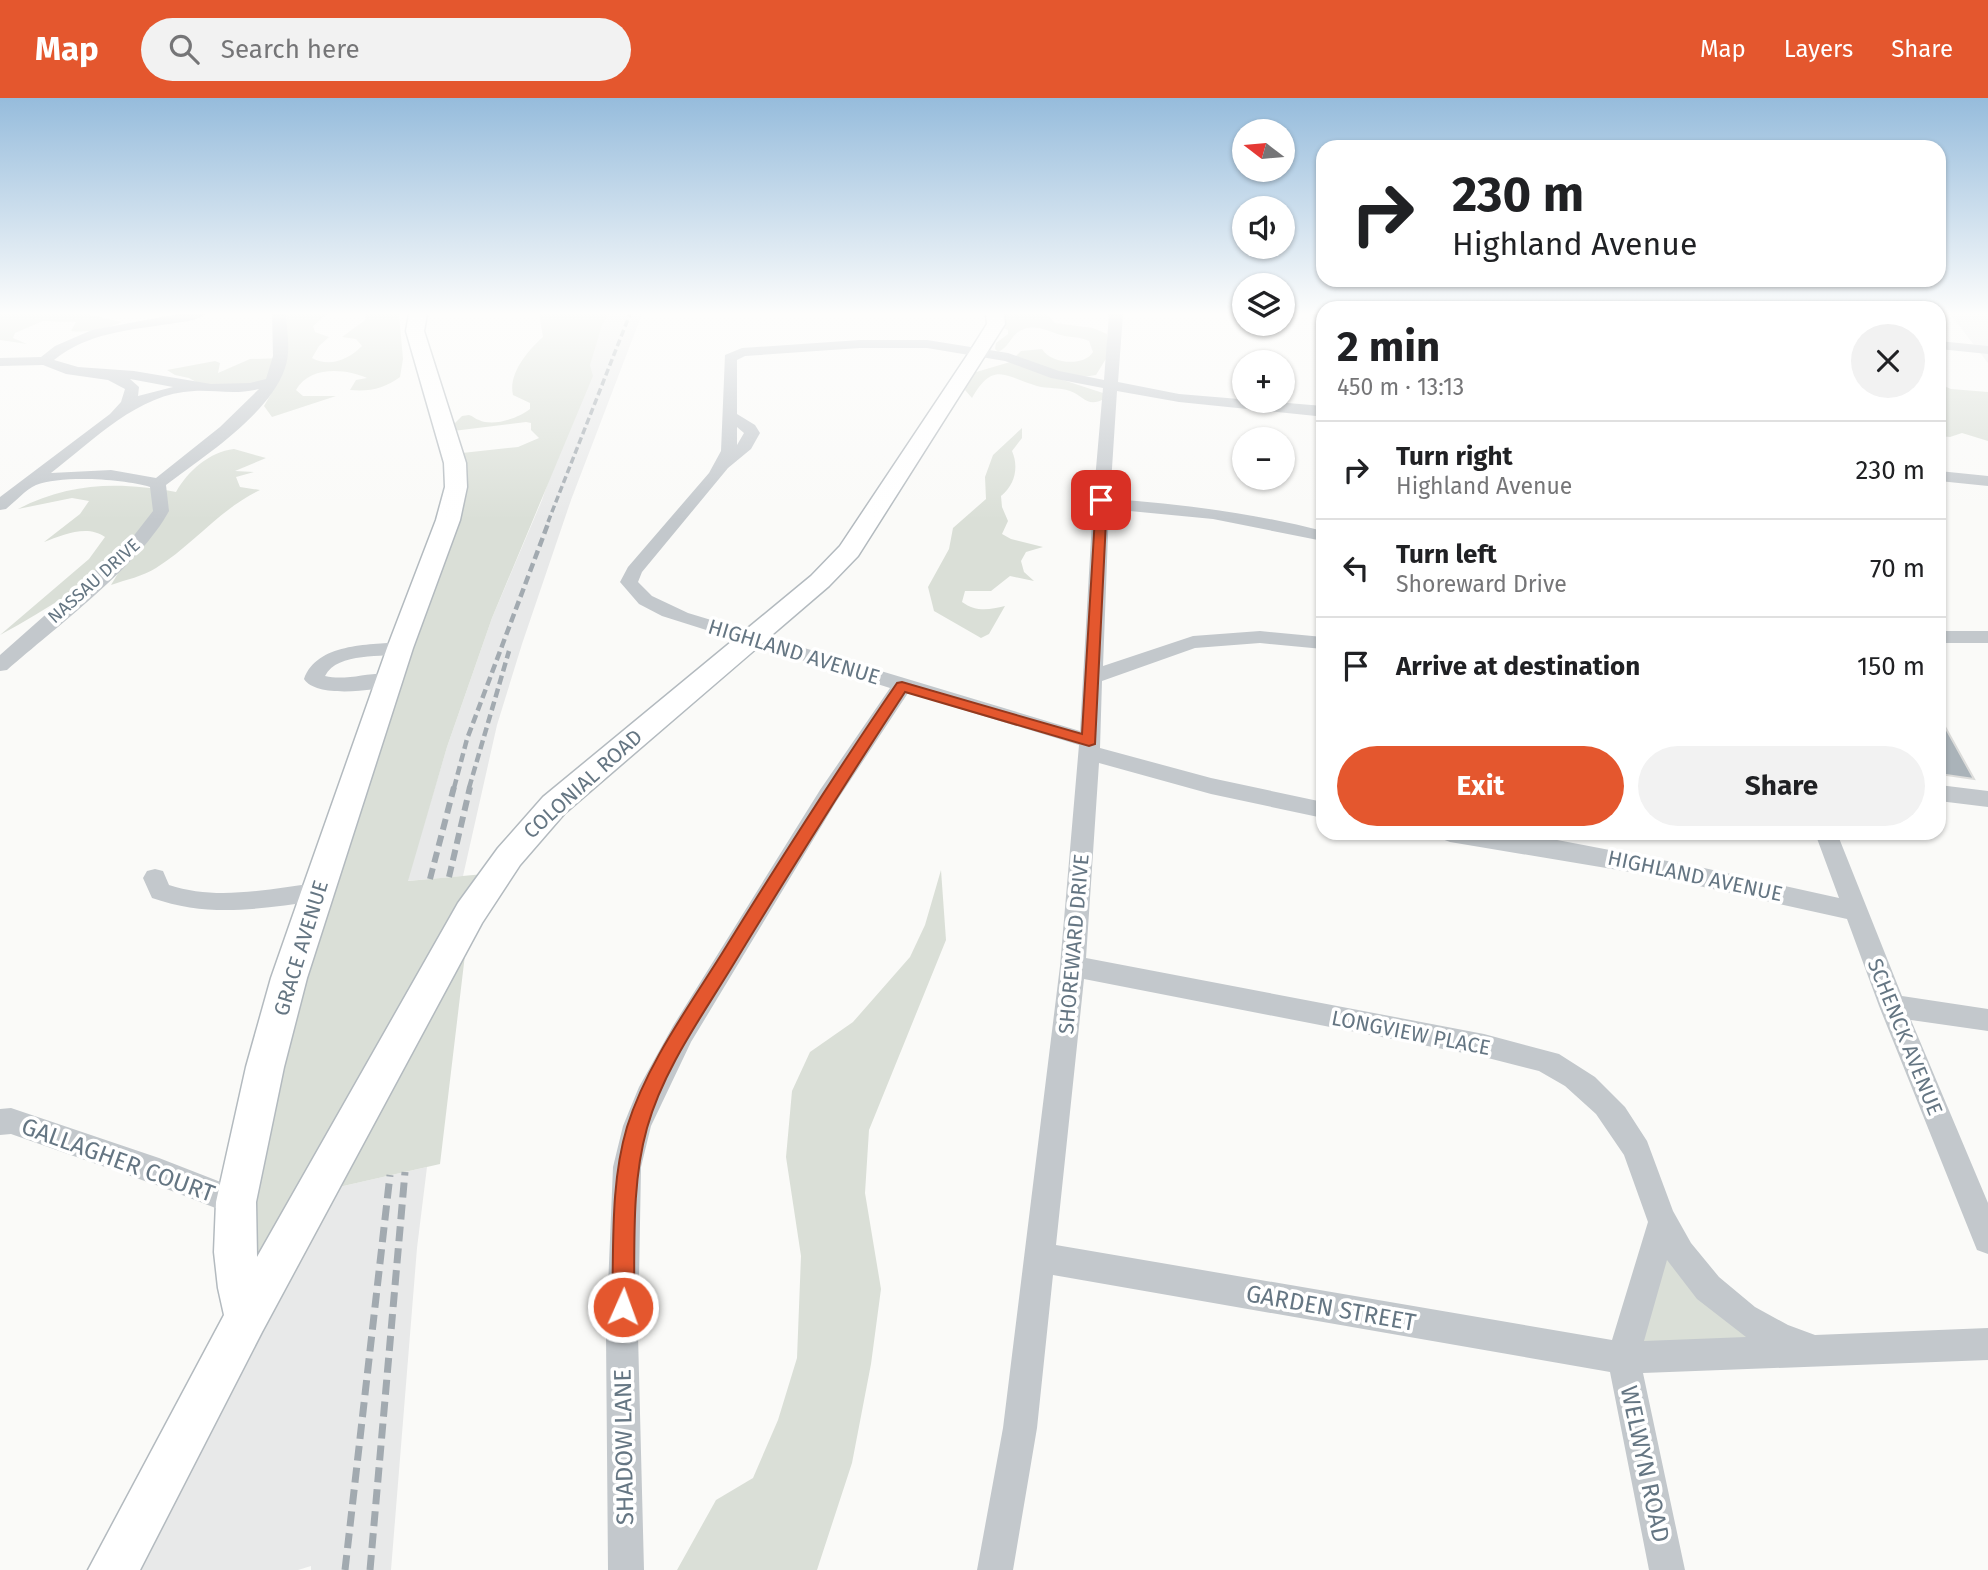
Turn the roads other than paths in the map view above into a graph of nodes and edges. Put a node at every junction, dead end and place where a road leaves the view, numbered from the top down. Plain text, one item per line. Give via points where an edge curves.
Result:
1 (270, 382) edge
2 (127, 383) edge
3 (174, 383) edge
4 (267, 383) edge
5 (431, 383) edge
6 (730, 383) edge
7 (960, 383) edge
8 (1098, 383) edge
9 (1110, 385) junction
10 (194, 387) junction
11 (132, 391) joint
12 (126, 407) junction
13 (1316, 412) edge
14 (730, 416) junction
15 (70, 452) junction
16 (723, 464) junction
17 (103, 472) junction
18 (1946, 477) edge
19 (33, 481) junction
20 (1988, 481) edge
21 (158, 484) junction
22 (1101, 503) junction
23 (0, 505) edge
24 (1316, 534) edge
25 (1946, 637) edge
26 (1988, 637) edge
27 (752, 639) junction
28 (1316, 641) edge
29 (400, 648) junction
30 (0, 665) edge
31 (1093, 677) junction
32 (390, 680) junction
33 (902, 686) junction
34 (1089, 747) junction
35 (1946, 794) edge
36 (1988, 799) edge
37 (1316, 808) edge
38 (1496, 840) edge
39 (1829, 840) edge
40 (155, 878) dead end
41 (317, 892) junction
42 (1855, 911) junction
43 (1073, 966) junction
44 (1892, 1006) junction
45 (1988, 1020) edge
46 (0, 1122) edge
47 (236, 1202) junction
48 (1663, 1222) junction
49 (1988, 1239) edge
50 (1040, 1257) junction
51 (247, 1317) junction
52 (1988, 1344) edge
53 (1831, 1351) junction
54 (1623, 1358) junction
55 (113, 1570) edge
56 (626, 1570) edge
57 (995, 1570) edge
58 (1667, 1570) edge

1 - 21 street via 217,437
2 - 11 street
3 - 10 street
4 - 10 street via 233,390
5 - 29 street, GRACE AVENUE via 455,463 456,486 444,532
6 - 14 street
7 - 27 street, COLONIAL ROAD via 849,551
8 - 9 street
9 - 13 street via 1214,403
9 - 22 street, SHOREWARD DRIVE
10 - 12 street
11 - 12 street
12 - 15 street
14 - 16 street via 729,451
14 - 16 street via 752,433 745,446
15 - 17 street
15 - 19 street
16 - 27 street, HIGHLAND AVENUE via 629,582 637,596 659,608
17 - 19 street
17 - 21 street
18 - 20 street
19 - 23 street
21 - 30 street, NASSAU DRIVE via 161,512 148,532
22 - 24 street via 1236,516
22 - 31 street, SHOREWARD DRIVE
25 - 26 street
27 - 33 street, HIGHLAND AVENUE
27 - 51 street, COLONIAL ROAD via 554,805 503,862 470,913
28 - 31 street via 1260,637 1193,642
29 - 32 street, GRACE AVENUE
29 - 32 street via 332,659 314,674 320,684 331,685
31 - 34 street, SHOREWARD DRIVE
32 - 41 street, GRACE AVENUE
33 - 34 street, HIGHLAND AVENUE
33 - 56 street, SHADOW LANE via 828,796 682,1034 637,1126 627,1167 622,1335
34 - 37 street, HIGHLAND AVENUE via 1211,786
34 - 43 street, SHOREWARD DRIVE
35 - 36 street
38 - 42 street, HIGHLAND AVENUE via 1628,860
39 - 42 street, SCHENCK AVENUE
40 - 41 street via 160,891 197,901
41 - 47 street, GRACE AVENUE via 265,1067
42 - 44 street, SCHENCK AVENUE
43 - 48 street, LONGVIEW PLACE via 1542,1060 1584,1084 1618,1119 1636,1148
43 - 50 street, SHOREWARD DRIVE
44 - 45 street
44 - 49 street, SCHENCK AVENUE
46 - 47 street, GALLAGHER COURT via 23,1125
47 - 51 street, GRACE AVENUE via 235,1252
48 - 53 street, GARDEN STREET via 1690,1266 1735,1310 1779,1338
48 - 54 street
50 - 54 street, GARDEN STREET
50 - 57 street, SHOREWARD DRIVE via 1020,1428
51 - 55 street
52 - 53 street, GARDEN STREET
53 - 54 street, GARDEN STREET
54 - 58 street, WELWYN ROAD

